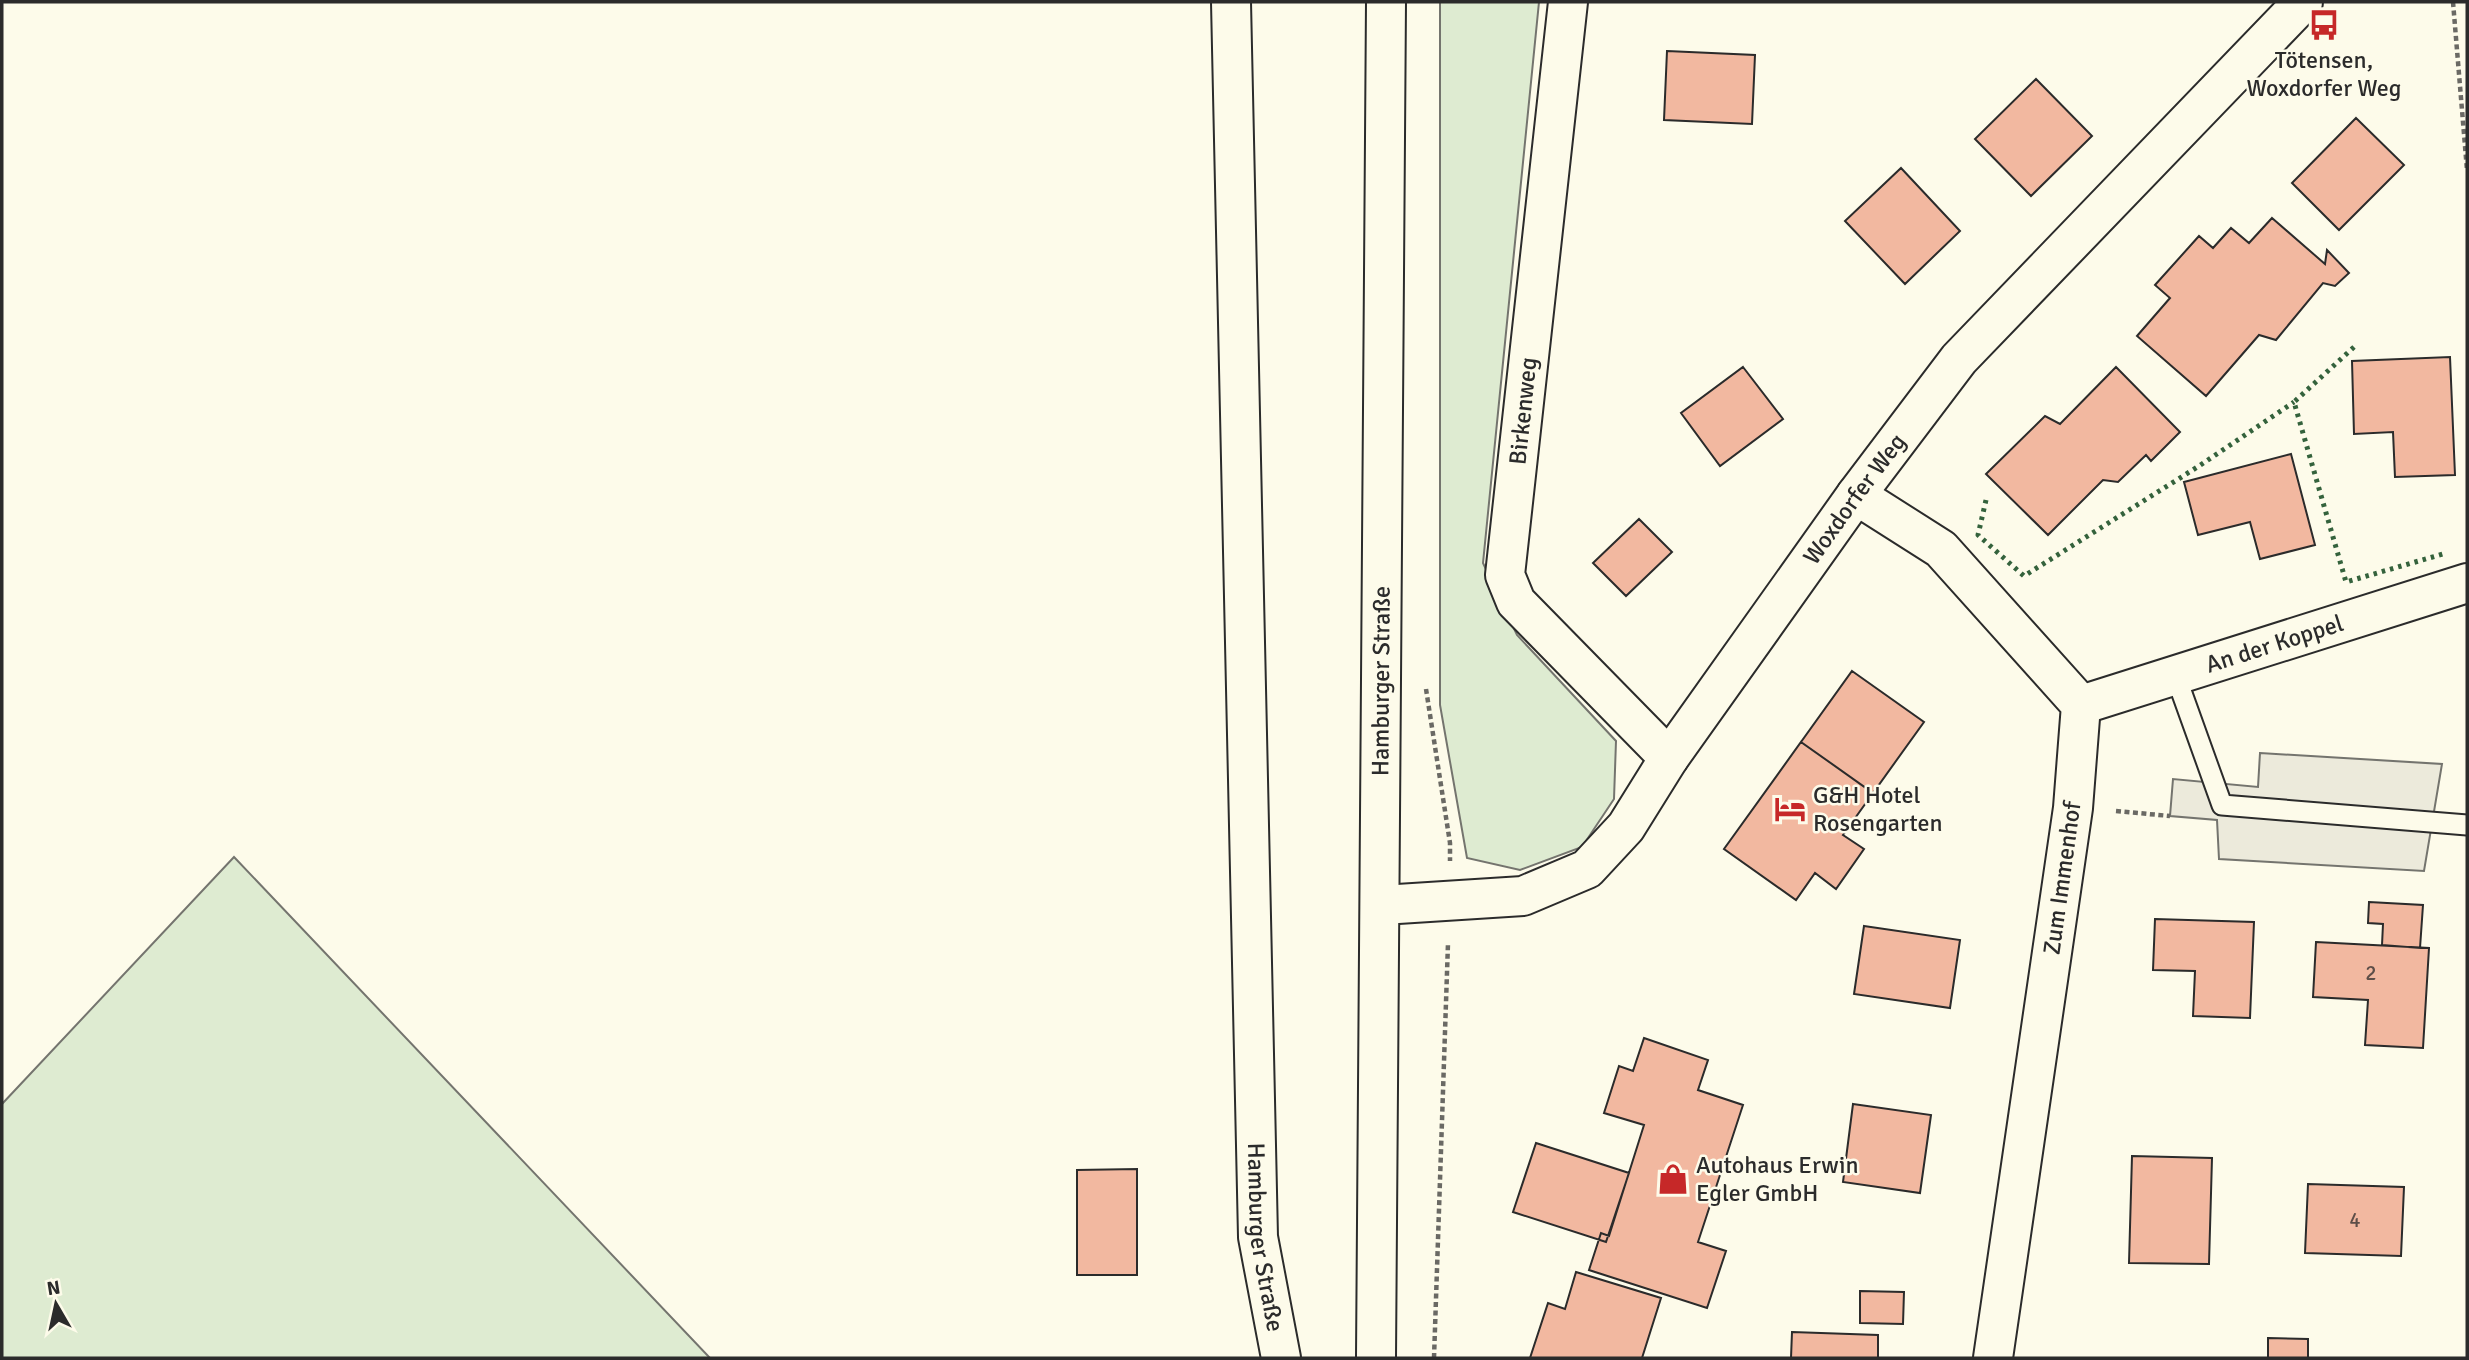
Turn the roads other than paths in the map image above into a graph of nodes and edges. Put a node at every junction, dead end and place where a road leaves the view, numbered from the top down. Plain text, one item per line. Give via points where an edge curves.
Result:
1 (1231, 2) edge
2 (1386, 2) edge
3 (1568, 2) edge
4 (2303, 2) edge
5 (1856, 495) junction
6 (2464, 596) edge
7 (2175, 674) junction
8 (2081, 705) junction
9 (1669, 758) junction
10 (2467, 825) edge
11 (1382, 905) junction
12 (1282, 1358) edge
13 (1376, 1358) edge
14 (1993, 1358) edge

1 - 12 street, Hamburger Straße via 1258,1237
2 - 11 street, Hamburger Straße
3 - 9 street, Birkenweg via 1505,575 1516,602
4 - 5 street, Woxdorfer Weg via 1959,359
5 - 8 street via 1941,549
5 - 9 street, Woxdorfer Weg
6 - 7 street, An der Koppel
7 - 8 street, An der Koppel
7 - 10 lane via 2222,805
8 - 14 street, Zum Immenhof via 2073,808
9 - 11 street, Woxdorfer Weg via 1626,827 1587,869 1523,896
11 - 13 street, Hamburger Straße

